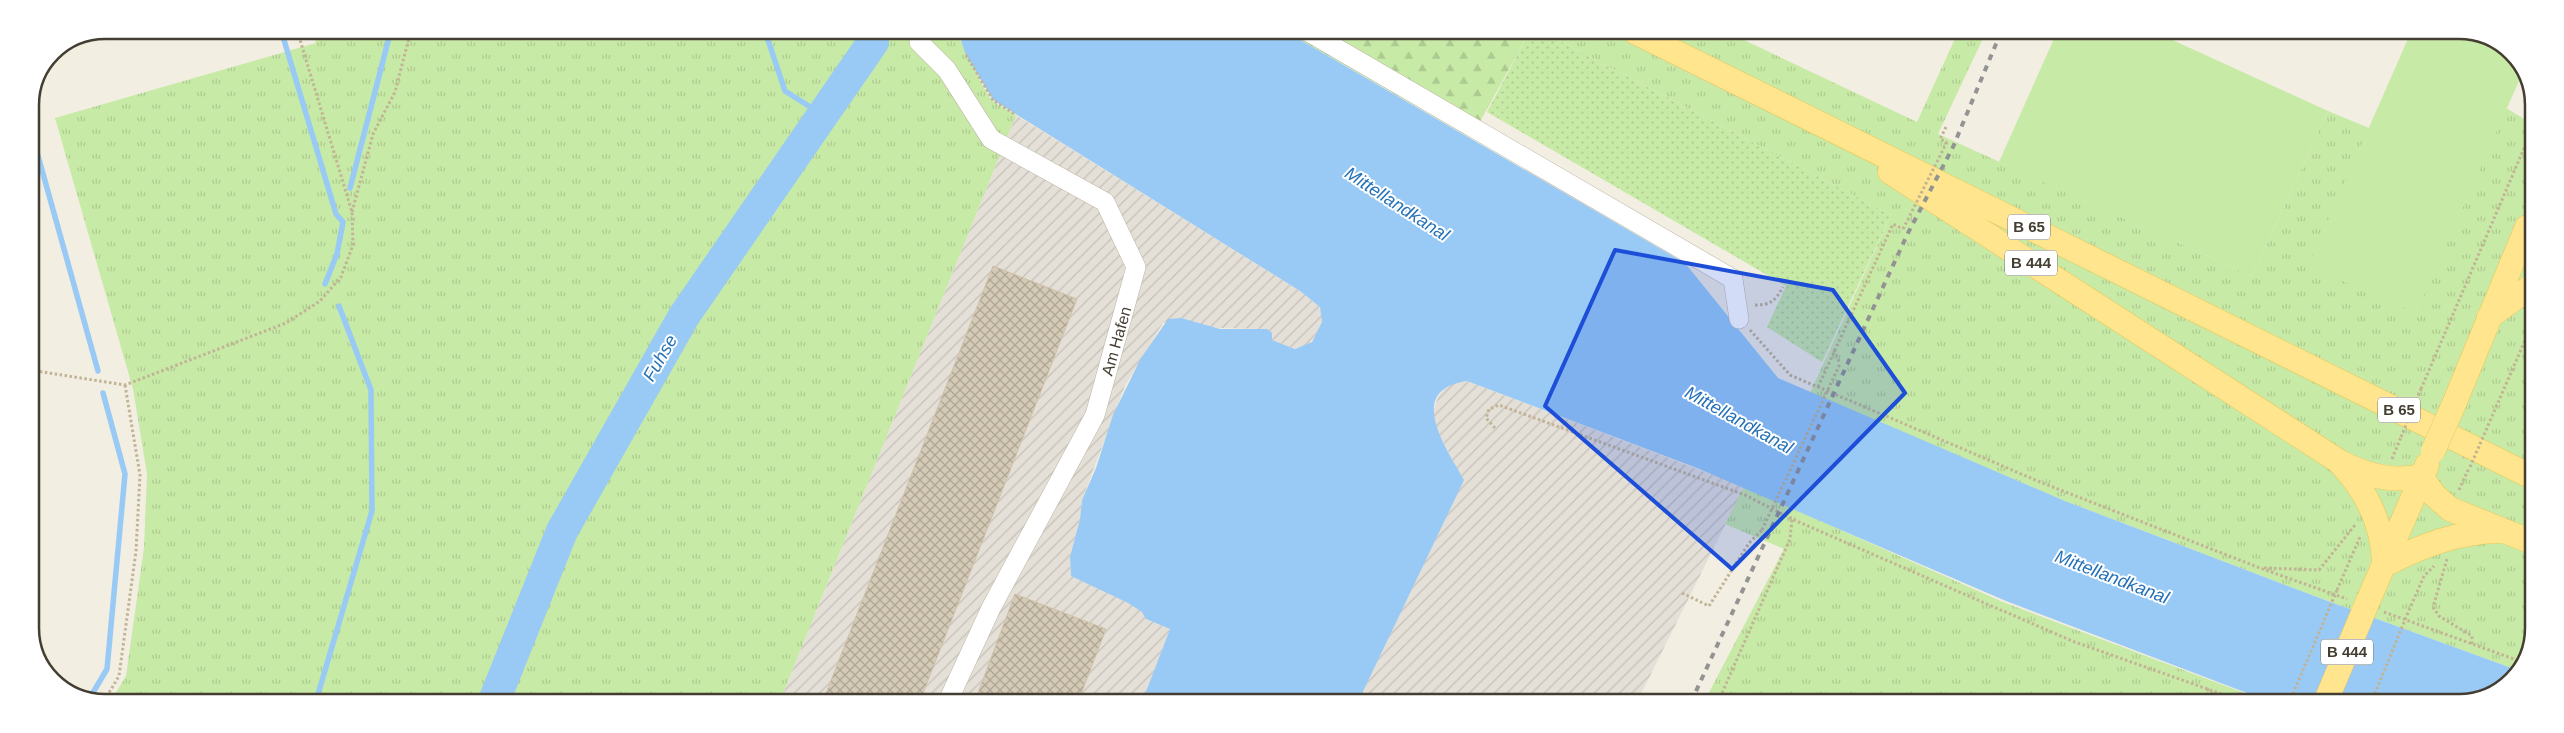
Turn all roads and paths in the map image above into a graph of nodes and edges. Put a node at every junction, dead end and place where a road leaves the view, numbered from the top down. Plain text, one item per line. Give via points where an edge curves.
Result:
1 (300, 39) edge
2 (410, 39) edge
3 (1321, 39) edge
4 (1649, 39) edge
5 (919, 42) dead end
6 (966, 55) dead end
7 (1794, 110) junction
8 (1016, 115) dead end
9 (1946, 127) dead end
10 (2525, 146) edge
11 (352, 212) junction
12 (2525, 239) edge
13 (1782, 287) dead end
14 (2525, 291) edge
15 (1738, 311) junction
16 (2489, 317) junction
17 (2525, 340) edge
18 (1834, 349) junction
19 (39, 371) edge
20 (126, 385) junction
21 (1818, 387) junction
22 (1495, 428) dead end
23 (2401, 437) dead end
24 (2340, 462) junction
25 (2470, 467) dead end
26 (2525, 474) edge
27 (2421, 476) junction
28 (1792, 519) junction
29 (2365, 524) dead end
30 (2503, 531) junction
31 (2525, 539) edge
32 (2450, 548) junction
33 (2384, 565) junction
34 (2260, 568) junction
35 (2337, 590) dead end
36 (1682, 593) dead end
37 (2367, 605) junction
38 (2472, 644) junction
39 (2517, 660) edge
40 (2205, 687) junction
41 (108, 694) edge
42 (951, 694) edge
43 (1721, 694) edge
44 (2213, 694) edge
45 (2223, 694) edge
46 (2293, 694) edge
47 (2329, 694) edge
48 (2376, 694) edge

1 - 11 path
2 - 11 path via 395,92 373,134
3 - 15 lane via 1733,279
4 - 7 main road, B 65
5 - 42 lane, Am Hafen via 948,70 991,139 1105,202 1136,267 1095,415 991,608
6 - 8 path via 992,100
7 - 24 main road, B 444
7 - 26 main road, B 65
9 - 18 path, bridge via 1940,139 1947,142 1903,229 1893,224
10 - 23 path, bridge
11 - 20 path via 350,253 341,277 320,301 286,323
12 - 16 main road
13 - 15 path via 1775,301
14 - 16 main road
15 - 21 path via 1790,375
16 - 27 main road, B 444, bridge
17 - 25 path, bridge
18 - 21 path
18 - 36 path, bridge via 1840,364 1762,530 1749,543 1708,606
19 - 20 path
20 - 41 path via 140,475 136,551 119,676
21 - 34 path via 2040,482
22 - 28 path via 1486,418 1489,409 1499,405 1745,495
24 - 27 main road via 2384,478
24 - 33 main road via 2357,483 2371,509 2380,534
27 - 30 main road via 2450,510
27 - 33 main road, B 444
28 - 40 path via 2072,641
28 - 43 path via 1790,539
29 - 34 path via 2356,524 2319,570
30 - 31 main road
30 - 32 main road
32 - 33 main road via 2420,547
32 - 38 path via 2433,607 2439,616 2472,636
32 - 48 path, bridge via 2424,576
33 - 37 main road, B 444
34 - 37 path
35 - 46 path, bridge
37 - 38 path
37 - 47 main road, B 444, bridge
38 - 39 path
40 - 44 path
40 - 45 path

